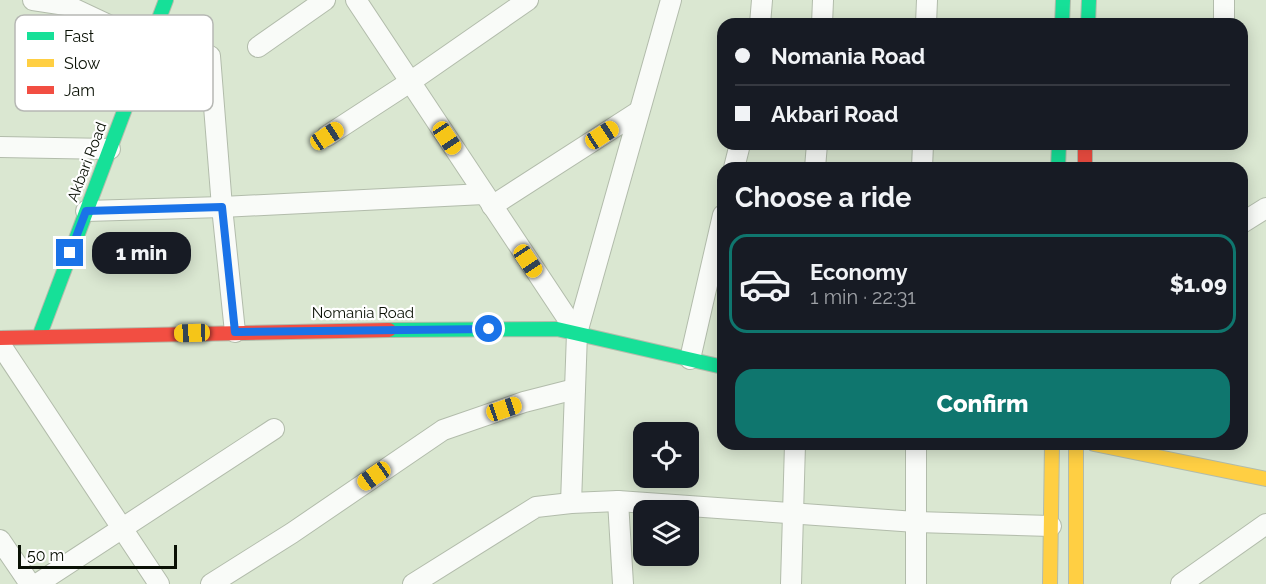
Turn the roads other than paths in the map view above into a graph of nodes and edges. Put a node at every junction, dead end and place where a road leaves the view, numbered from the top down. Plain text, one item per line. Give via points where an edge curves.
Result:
1 (33, 0) edge
2 (166, 0) edge
3 (325, 0) edge
4 (356, 0) edge
5 (528, 0) edge
6 (671, 0) edge
7 (762, 0) edge
8 (823, 0) edge
9 (927, 0) edge
10 (1063, 0) edge
11 (1089, 0) edge
12 (1224, 0) edge
13 (87, 15) edge
14 (160, 15) edge
15 (760, 18) edge
16 (822, 18) edge
17 (926, 18) edge
18 (1062, 18) edge
19 (1088, 18) edge
20 (1224, 18) edge
21 (258, 47) dead end
22 (410, 82) junction
23 (213, 94) edge
24 (124, 111) edge
25 (638, 112) junction
26 (327, 136) dead end
27 (0, 147) edge
28 (110, 149) junction
29 (488, 200) junction
30 (222, 207) junction
31 (1266, 208) edge
32 (86, 211) junction
33 (1248, 219) edge
34 (717, 241) edge
35 (235, 332) junction
36 (577, 333) junction
37 (39, 337) junction
38 (0, 338) edge
39 (0, 344) edge
40 (690, 359) junction
41 (717, 366) edge
42 (575, 389) junction
43 (274, 429) dead end
44 (795, 450) edge
45 (916, 450) edge
46 (1052, 450) edge
47 (1076, 450) edge
48 (1123, 450) edge
49 (1266, 479) edge
50 (618, 501) junction
51 (571, 502) junction
52 (793, 512) junction
53 (916, 522) junction
54 (1266, 524) edge
55 (1051, 526) junction
56 (122, 528) junction
57 (0, 540) edge
58 (30, 584) edge
59 (37, 584) edge
60 (159, 584) edge
61 (211, 584) edge
62 (413, 584) edge
63 (623, 584) edge
64 (791, 584) edge
65 (916, 584) edge
66 (1050, 584) edge
67 (1076, 584) edge
68 (1181, 584) edge

1 - 13 street via 66,5
2 - 14 street, Akbari Road
3 - 21 street
4 - 22 street
5 - 22 street
6 - 25 street
7 - 15 street
8 - 16 street
9 - 17 street
10 - 18 street
11 - 19 street
12 - 20 street
22 - 26 street
22 - 29 street
23 - 30 street
24 - 28 street, Akbari Road
25 - 29 street
25 - 36 street
27 - 28 street
28 - 32 street, Akbari Road
29 - 30 street
29 - 36 street
30 - 32 street
30 - 35 street
31 - 33 street
32 - 37 street, Akbari Road
34 - 40 street
35 - 36 street, Nomania Road via 557,329
35 - 37 street, Nomania Road
36 - 40 street, Nomania Road
36 - 42 street
37 - 38 street, Nomania Road
39 - 56 street
40 - 41 street, Nomania Road
42 - 51 street
42 - 61 street via 443,430 292,534
43 - 56 street
44 - 52 street
45 - 53 street
46 - 55 street
47 - 67 street
48 - 49 street
50 - 51 street
50 - 52 street
50 - 63 street
51 - 62 street via 536,507
52 - 53 street
52 - 64 street
53 - 55 street
53 - 65 street
54 - 68 street
55 - 66 street
56 - 59 street
56 - 60 street
57 - 58 street

